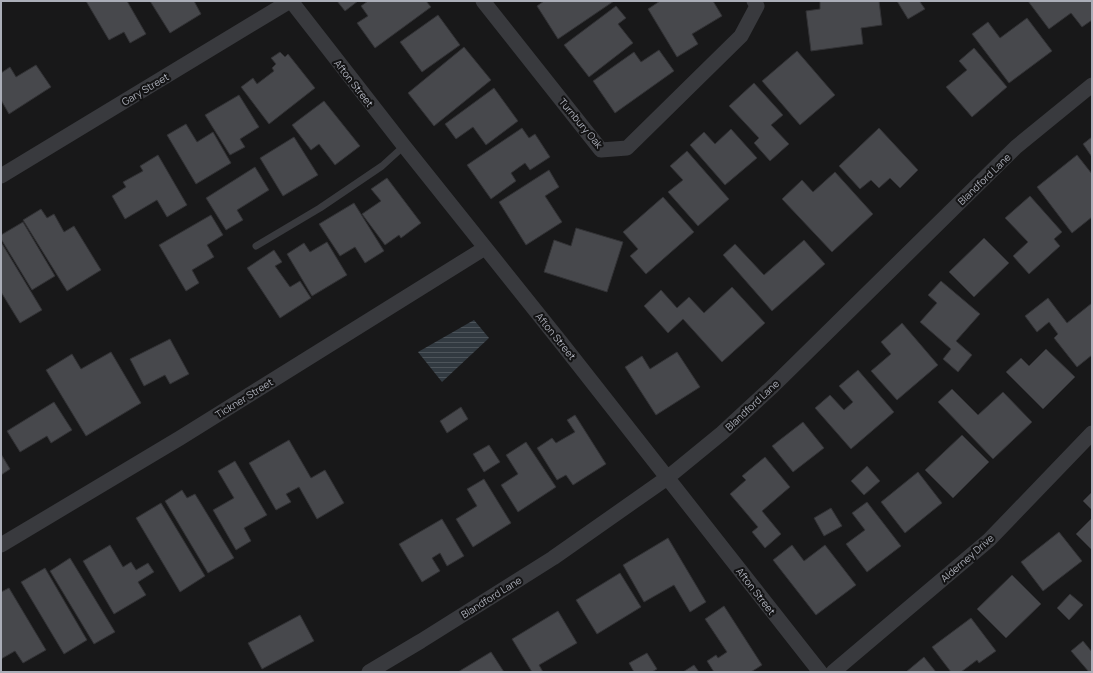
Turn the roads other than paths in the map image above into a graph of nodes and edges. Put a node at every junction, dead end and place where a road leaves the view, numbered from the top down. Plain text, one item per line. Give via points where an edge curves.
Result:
1 (290, 1) edge
2 (483, 1) edge
3 (755, 4) edge
4 (1092, 86) edge
5 (404, 146) junction
6 (1, 176) edge
7 (256, 246) dead end
8 (485, 248) junction
9 (1092, 433) edge
10 (667, 478) junction
11 (1, 545) edge
12 (369, 672) edge
13 (820, 672) edge
14 (833, 672) edge

1 - 5 street, Afton Street
1 - 6 street, Gary Street
2 - 3 street, Turnbury Oak via 602,150 627,148 741,36
4 - 10 street, Blandford Lane via 1016,147 773,386 722,433
5 - 7 lane via 382,166 320,208
5 - 8 street, Afton Street
8 - 10 street, Afton Street
8 - 11 street, Tickner Street via 187,434
9 - 14 street, Alderney Drive via 989,540
10 - 12 street, Blandford Lane via 553,558
10 - 13 street, Afton Street

